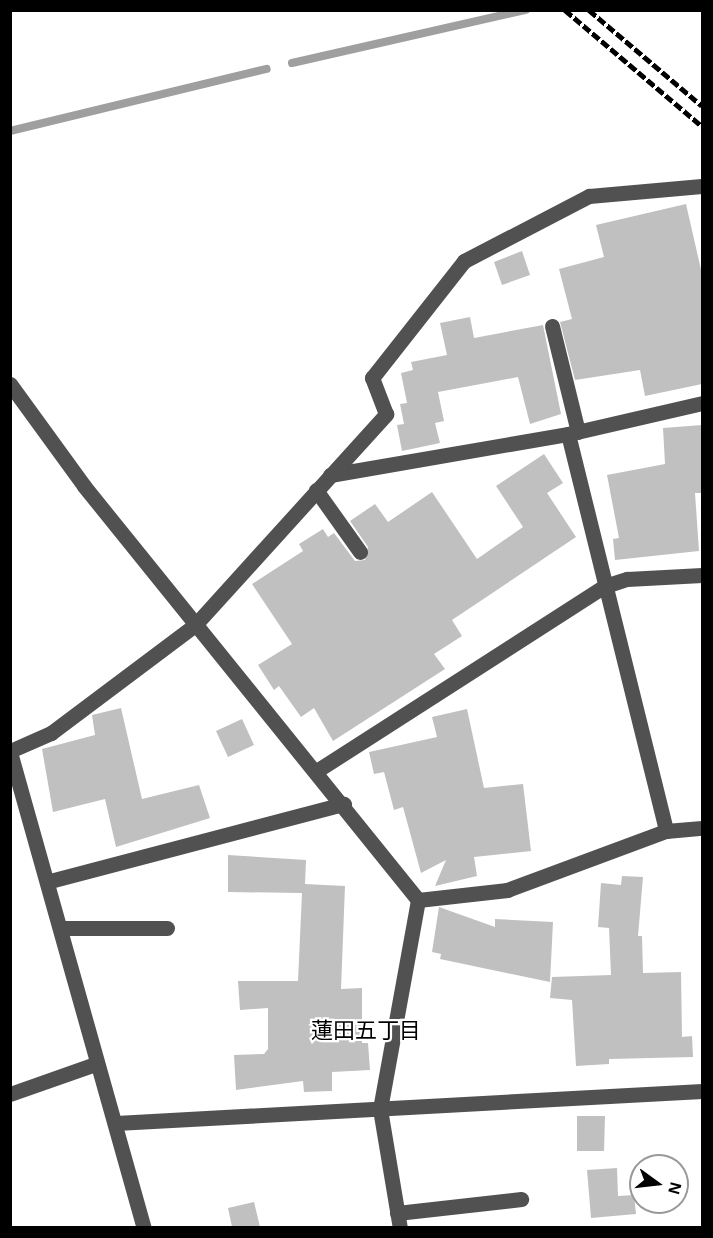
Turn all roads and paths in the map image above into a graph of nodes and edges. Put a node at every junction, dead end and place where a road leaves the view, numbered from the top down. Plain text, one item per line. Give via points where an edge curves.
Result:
1 (702, 186) edge
2 (552, 326) dead end
3 (10, 384) edge
4 (702, 403) edge
5 (573, 433) junction
6 (330, 475) junction
7 (316, 490) junction
8 (360, 552) dead end
9 (702, 575) edge
10 (605, 586) junction
11 (195, 625) junction
12 (10, 752) edge
13 (318, 771) junction
14 (344, 804) junction
15 (702, 828) edge
16 (666, 831) junction
17 (50, 881) junction
18 (418, 900) junction
19 (62, 928) junction
20 (167, 928) dead end
21 (94, 1064) junction
22 (702, 1091) edge
23 (10, 1094) edge
24 (380, 1109) junction
25 (116, 1123) junction
26 (521, 1199) dead end
27 (398, 1220) edge
28 (144, 1227) edge

1 - 6 street via 590,196 464,261 372,378 386,414
2 - 5 street
3 - 11 street via 84,486
4 - 5 street
5 - 6 street
5 - 10 street
6 - 7 street
7 - 8 street
7 - 11 street
9 - 10 street via 627,579
10 - 13 street
10 - 16 street
11 - 12 street via 51,733
11 - 13 street
12 - 17 street
13 - 14 street
14 - 17 street
14 - 18 street
15 - 16 street
16 - 18 street via 507,890
17 - 19 street
18 - 24 street
19 - 20 street
19 - 21 street
21 - 23 street
21 - 25 street
22 - 24 street
24 - 25 street
24 - 27 street
25 - 28 street
26 - 27 street

